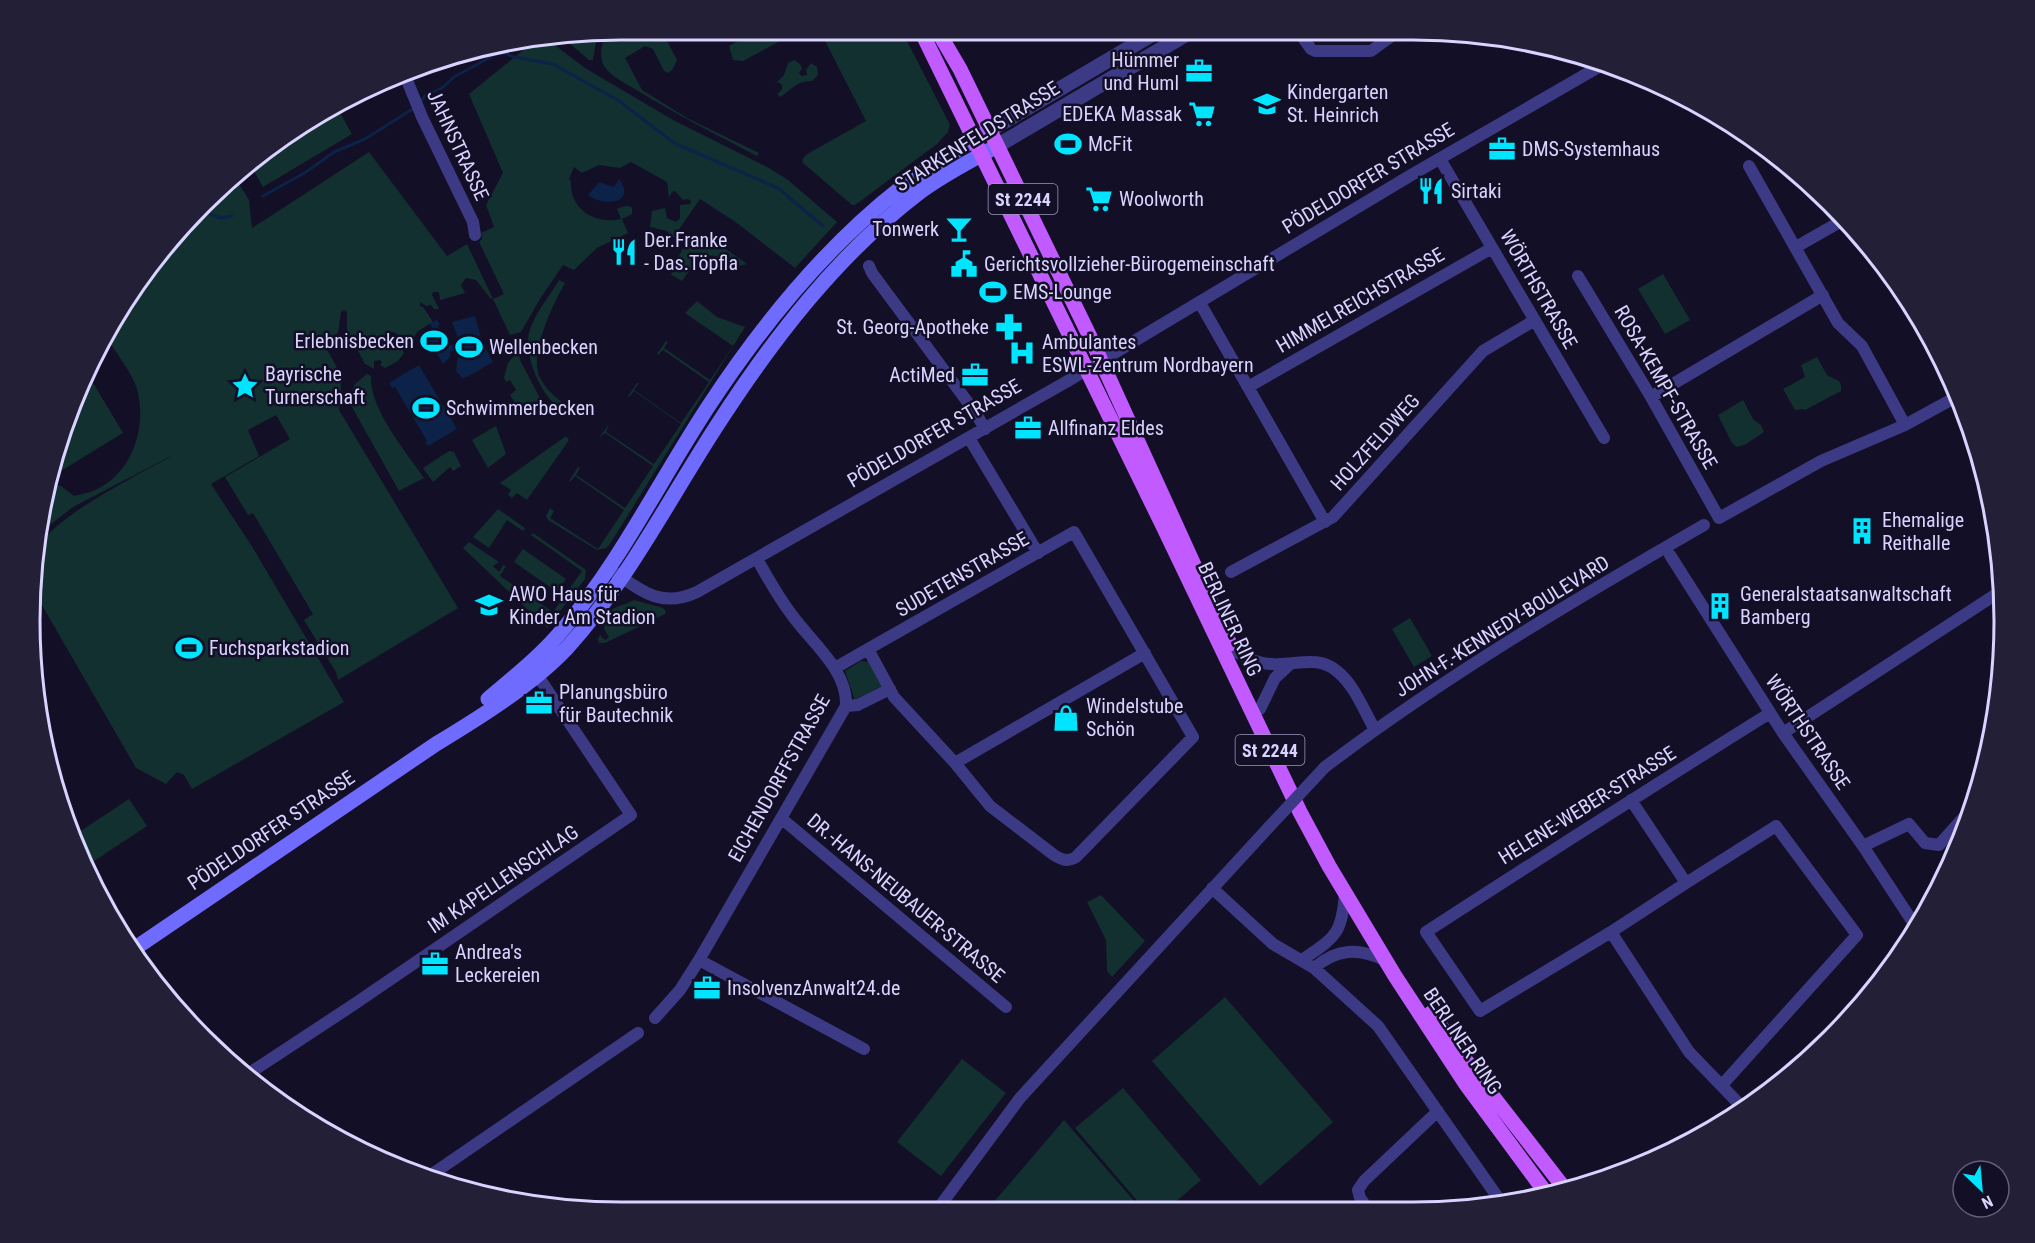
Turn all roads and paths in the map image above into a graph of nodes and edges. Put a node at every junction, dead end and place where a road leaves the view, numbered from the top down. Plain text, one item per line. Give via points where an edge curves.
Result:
1 (925, 40) edge
2 (943, 40) edge
3 (1143, 40) edge
4 (1177, 40) edge
5 (1305, 40) edge
6 (1387, 40) edge
7 (1595, 69) edge
8 (408, 82) edge
9 (990, 130) junction
10 (974, 139) junction
11 (997, 146) junction
12 (981, 155) junction
13 (1440, 159) junction
14 (1749, 166) dead end
15 (1836, 224) edge
16 (475, 235) dead end
17 (1796, 247) junction
18 (1492, 248) junction
19 (869, 266) dead end
20 (1578, 276) dead end
21 (1822, 295) junction
22 (1200, 303) junction
23 (1535, 320) junction
24 (1102, 361) junction
25 (1086, 370) junction
26 (1248, 387) junction
27 (1651, 397) junction
28 (1950, 400) edge
29 (710, 403) junction
30 (725, 413) junction
31 (1905, 425) junction
32 (985, 429) junction
33 (969, 438) junction
34 (1604, 438) dead end
35 (1325, 522) junction
36 (1704, 525) dead end
37 (1038, 553) junction
38 (1670, 555) dead end
39 (757, 559) junction
40 (608, 568) junction
41 (1231, 572) dead end
42 (622, 577) junction
43 (1993, 596) edge
44 (868, 649) junction
45 (1233, 650) junction
46 (1145, 653) junction
47 (1289, 665) junction
48 (835, 668) junction
49 (532, 670) junction
50 (890, 689) junction
51 (846, 706) junction
52 (1260, 709) junction
53 (1770, 713) junction
54 (1375, 730) junction
55 (1783, 733) junction
56 (955, 763) junction
57 (1631, 800) junction
58 (781, 818) junction
59 (1958, 823) edge
60 (1863, 846) junction
61 (1686, 883) junction
62 (1212, 888) junction
63 (1345, 893) junction
64 (1912, 920) edge
65 (1611, 932) junction
66 (139, 945) edge
67 (699, 960) junction
68 (1302, 960) junction
69 (1385, 960) junction
70 (1314, 968) junction
71 (1006, 1007) dead end
72 (655, 1018) dead end
73 (638, 1033) dead end
74 (864, 1049) dead end
75 (254, 1070) edge
76 (1722, 1085) junction
77 (1739, 1103) edge
78 (1438, 1111) junction
79 (435, 1172) edge
80 (1561, 1184) edge
81 (1542, 1188) edge
82 (1497, 1196) edge
83 (942, 1202) edge
84 (1363, 1202) edge

1 - 10 main road, BERLINER RING / St 2244
2 - 9 main road, BERLINER RING / St 2244
3 - 9 street, STARKENFELDSTRASSE
4 - 11 street, STARKENFELDSTRASSE
5 - 6 street via 1315,51 1371,51
7 - 13 street, PÖDELDORFER STRASSE
8 - 16 street, JAHNSTRASSE
9 - 10 main road, STARKENFELDSTRASSE
9 - 11 main road, BERLINER RING / St 2244
10 - 12 main road, BERLINER RING / St 2244
10 - 29 main road, STARKENFELDSTRASSE via 902,187 845,238 798,288
11 - 12 main road, STARKENFELDSTRASSE
11 - 24 main road, BERLINER RING / St 2244
12 - 25 main road, BERLINER RING / St 2244
12 - 30 main road, STARKENFELDSTRASSE via 922,191 861,243 801,309
13 - 18 street, WÖRTHSTRASSE
13 - 22 street, PÖDELDORFER STRASSE
14 - 17 street
15 - 17 street
17 - 21 street
18 - 23 street, WÖRTHSTRASSE
18 - 26 street, HIMMELREICHSTRASSE
19 - 32 street
20 - 27 street, ROSA-KEMPF-STRASSE
21 - 27 street
21 - 31 street via 1838,323 1862,346
22 - 24 street, PÖDELDORFER STRASSE
22 - 26 street
23 - 34 street, WÖRTHSTRASSE
23 - 35 street, HOLZFELDWEG via 1483,351
24 - 25 street, PÖDELDORFER STRASSE
24 - 45 main road, BERLINER RING / St 2244
25 - 32 street, PÖDELDORFER STRASSE
25 - 63 main road, BERLINER RING / St 2244 via 1300,812
26 - 35 street
27 - 31 street, ROSA-KEMPF-STRASSE via 1719,518 1821,461
28 - 31 street
29 - 30 main road
29 - 40 main road, STARKENFELDSTRASSE
30 - 42 main road, STARKENFELDSTRASSE
32 - 33 street, PÖDELDORFER STRASSE
33 - 37 street
33 - 39 street, PÖDELDORFER STRASSE
35 - 41 street, HOLZFELDWEG
36 - 54 street, JOHN-F.-KENNEDY-BOULEVARD via 1497,647
37 - 44 street, SUDETENSTRASSE
37 - 46 street, SUDETENSTRASSE via 1074,532
38 - 53 street, WÖRTHSTRASSE
39 - 42 street, PÖDELDORFER STRASSE via 688,596 672,600 662,600
39 - 48 street, EICHENDORFFSTRASSE via 791,614
40 - 42 street, PÖDELDORFER STRASSE
40 - 49 main road, PÖDELDORFER STRASSE
42 - 49 main road, PÖDELDORFER STRASSE via 571,642
43 - 55 street
44 - 48 street, SUDETENSTRASSE
44 - 50 street
45 - 47 street via 1251,660
45 - 52 main road, BERLINER RING / St 2244
46 - 56 street
46 - 56 street via 1193,737 1077,857 1060,859 1001,815
47 - 52 street via 1275,678
47 - 54 street via 1303,661 1324,663 1337,671 1349,684
48 - 51 street, EICHENDORFFSTRASSE via 845,689
49 - 66 main road, PÖDELDORFER STRASSE via 464,727
49 - 75 street, IM KAPELLENSCHLAG via 631,815
50 - 51 street via 858,705
50 - 56 street
51 - 58 street, EICHENDORFFSTRASSE
52 - 80 main road, BERLINER RING / St 2244 via 1325,838 1404,971 1439,1025
53 - 55 street, WÖRTHSTRASSE
53 - 57 street, HELENE-WEBER-STRASSE
54 - 62 street, JOHN-F.-KENNEDY-BOULEVARD, bridge via 1325,767
55 - 60 street, WÖRTHSTRASSE
57 - 61 street
57 - 65 street, HELENE-WEBER-STRASSE via 1426,932 1480,1011
58 - 67 street, EICHENDORFFSTRASSE
58 - 71 street, DR.-HANS-NEUBAUER-STRASSE
59 - 60 street via 1939,844 1925,843 1909,824
60 - 64 street, WÖRTHSTRASSE
61 - 65 street
61 - 76 street via 1776,826 1857,935
62 - 68 street via 1273,945
62 - 83 street, JOHN-F.-KENNEDY-BOULEVARD via 1020,1098
63 - 68 street via 1338,930
63 - 69 main road, BERLINER RING / St 2244
65 - 76 street via 1689,1052
67 - 72 street, EICHENDORFFSTRASSE
67 - 74 street
68 - 70 street
69 - 70 street via 1357,952 1337,953
69 - 81 main road, BERLINER RING / St 2244 via 1465,1083
70 - 78 street via 1378,1026
73 - 79 street
76 - 77 street
78 - 82 street
78 - 84 street via 1364,1181 1358,1190

